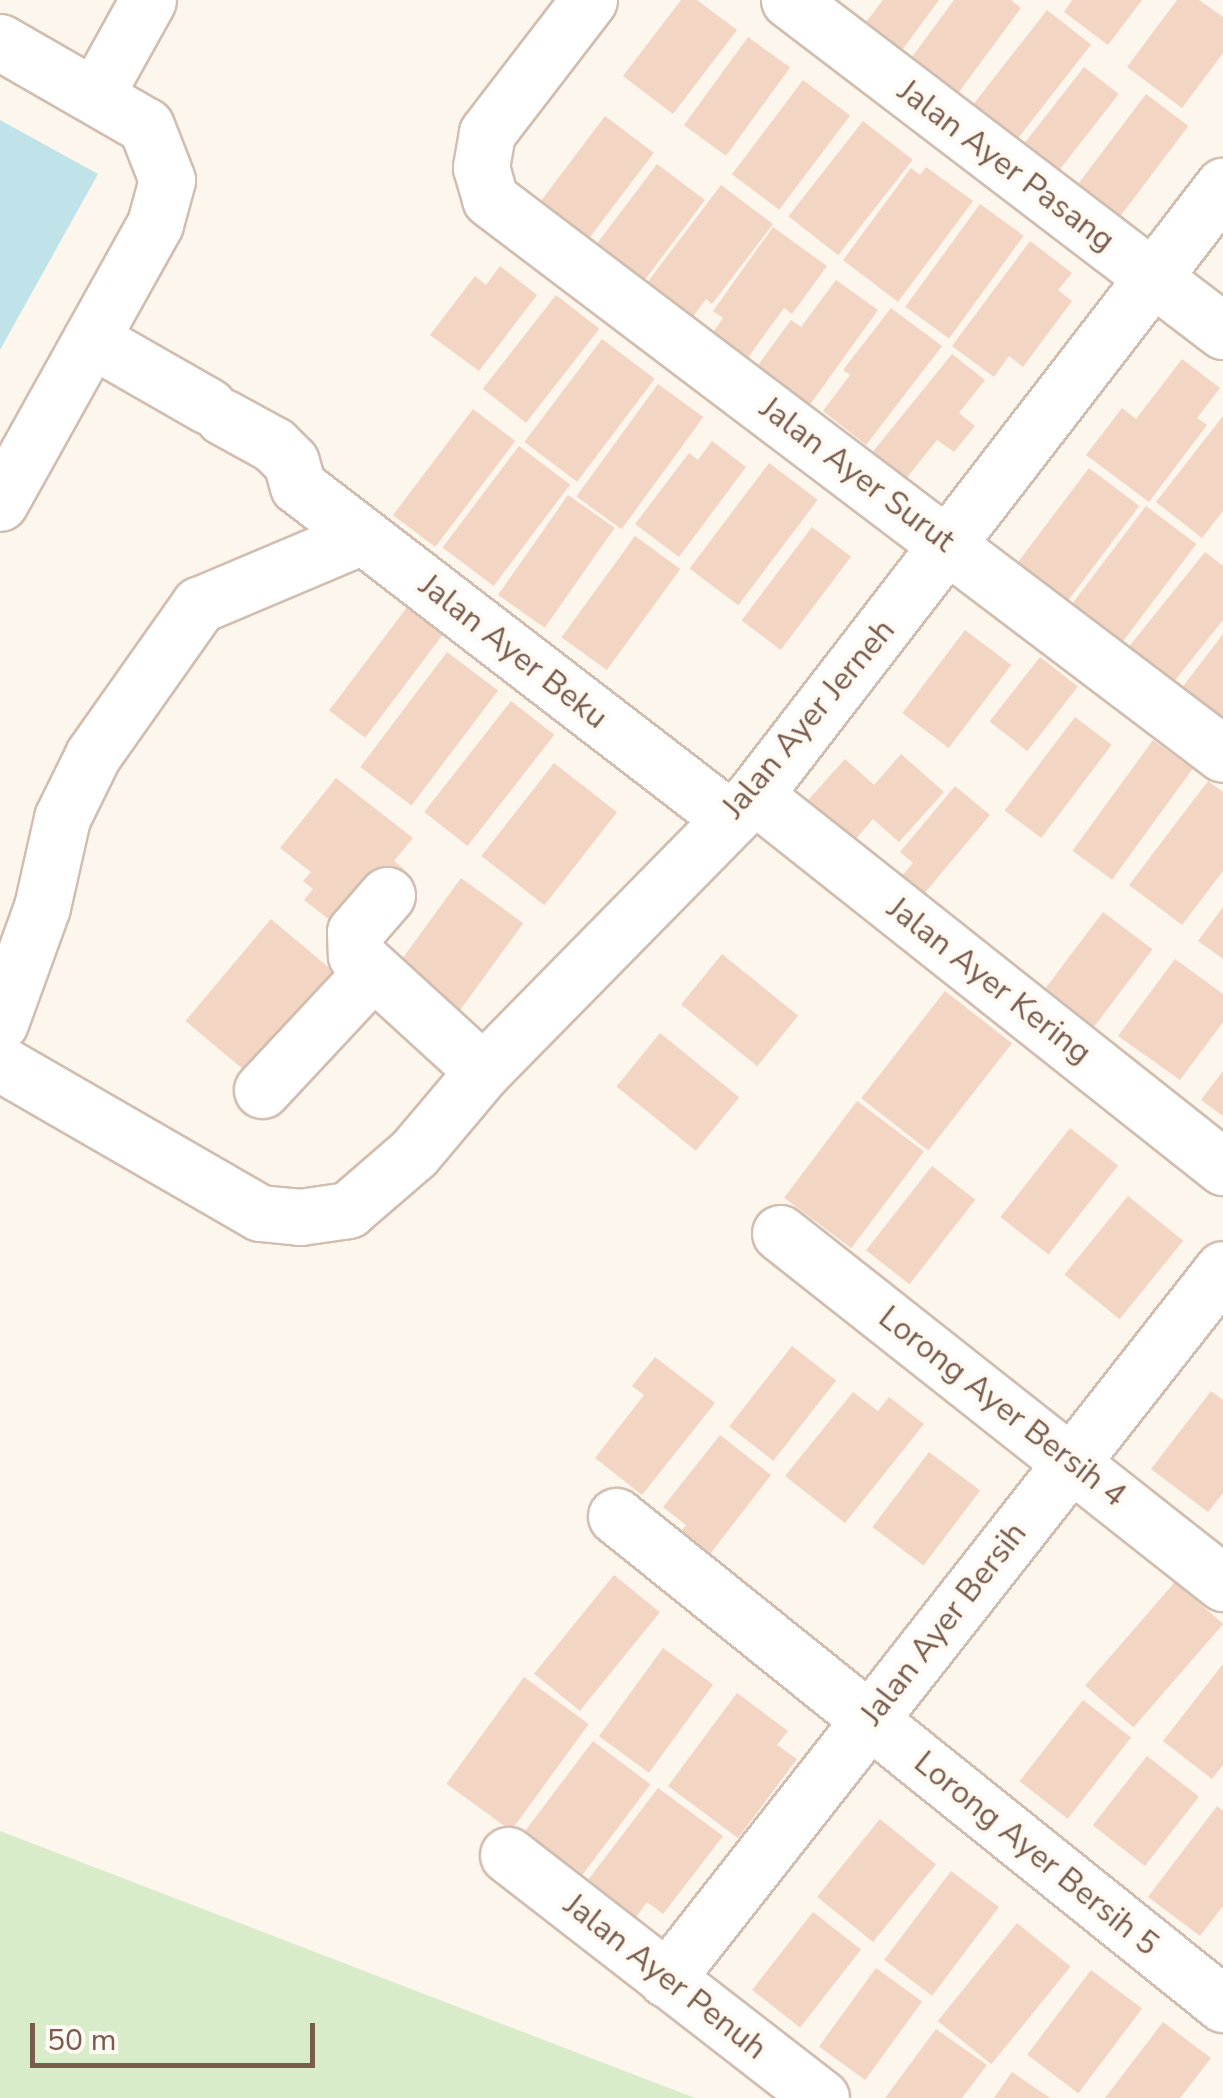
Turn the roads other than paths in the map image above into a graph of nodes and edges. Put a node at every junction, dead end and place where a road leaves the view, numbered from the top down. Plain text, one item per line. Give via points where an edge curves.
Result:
1 (148, 0) edge
2 (590, 0) edge
3 (790, 0) edge
4 (0, 42) edge
5 (96, 94) junction
6 (1223, 186) edge
7 (1153, 278) junction
8 (1223, 331) edge
9 (91, 339) junction
10 (0, 503) edge
11 (362, 536) junction
12 (951, 546) junction
13 (1223, 754) edge
14 (741, 806) junction
15 (387, 894) dead end
16 (370, 974) junction
17 (0, 1023) edge
18 (0, 1063) edge
19 (482, 1071) junction
20 (262, 1090) dead end
21 (1223, 1167) edge
22 (780, 1234) dead end
23 (1223, 1270) edge
24 (1072, 1461) junction
25 (616, 1516) dead end
26 (1223, 1582) edge
27 (869, 1719) junction
28 (508, 1856) dead end
29 (666, 1979) junction
30 (1223, 2004) edge
31 (821, 2098) edge

1 - 5 street
2 - 12 street, Jalan Ayer Surut via 487,133 481,166 490,198
3 - 7 street, Jalan Ayer Pasang
4 - 5 street
5 - 9 street via 146,126 167,180 154,224
6 - 7 street, Jalan Ayer Jerneh
7 - 8 street, Jalan Ayer Pasang
7 - 12 street, Jalan Ayer Jerneh
9 - 10 street
9 - 11 street, Jalan Ayer Beku via 274,445 291,462 298,486
11 - 14 street, Jalan Ayer Beku
11 - 17 street via 199,605 94,755 62,818 42,907
12 - 13 street, Jalan Ayer Surut
12 - 14 street, Jalan Ayer Jerneh
14 - 19 street, Jalan Ayer Jerneh
14 - 21 street, Jalan Ayer Kering
15 - 16 street via 354,932 356,955
16 - 19 street
16 - 20 street
18 - 19 street, Jalan Ayer Jerneh via 260,1213 300,1217 348,1210 414,1153
22 - 24 street, Lorong Ayer Bersih 4
23 - 24 street, Jalan Ayer Bersih
24 - 26 street, Lorong Ayer Bersih 4
24 - 27 street, Jalan Ayer Bersih
25 - 27 street, Lorong Ayer Bersih 5
27 - 29 street, Jalan Ayer Bersih
27 - 30 street, Lorong Ayer Bersih 5
28 - 29 street, Jalan Ayer Penuh
29 - 31 street, Jalan Ayer Penuh

